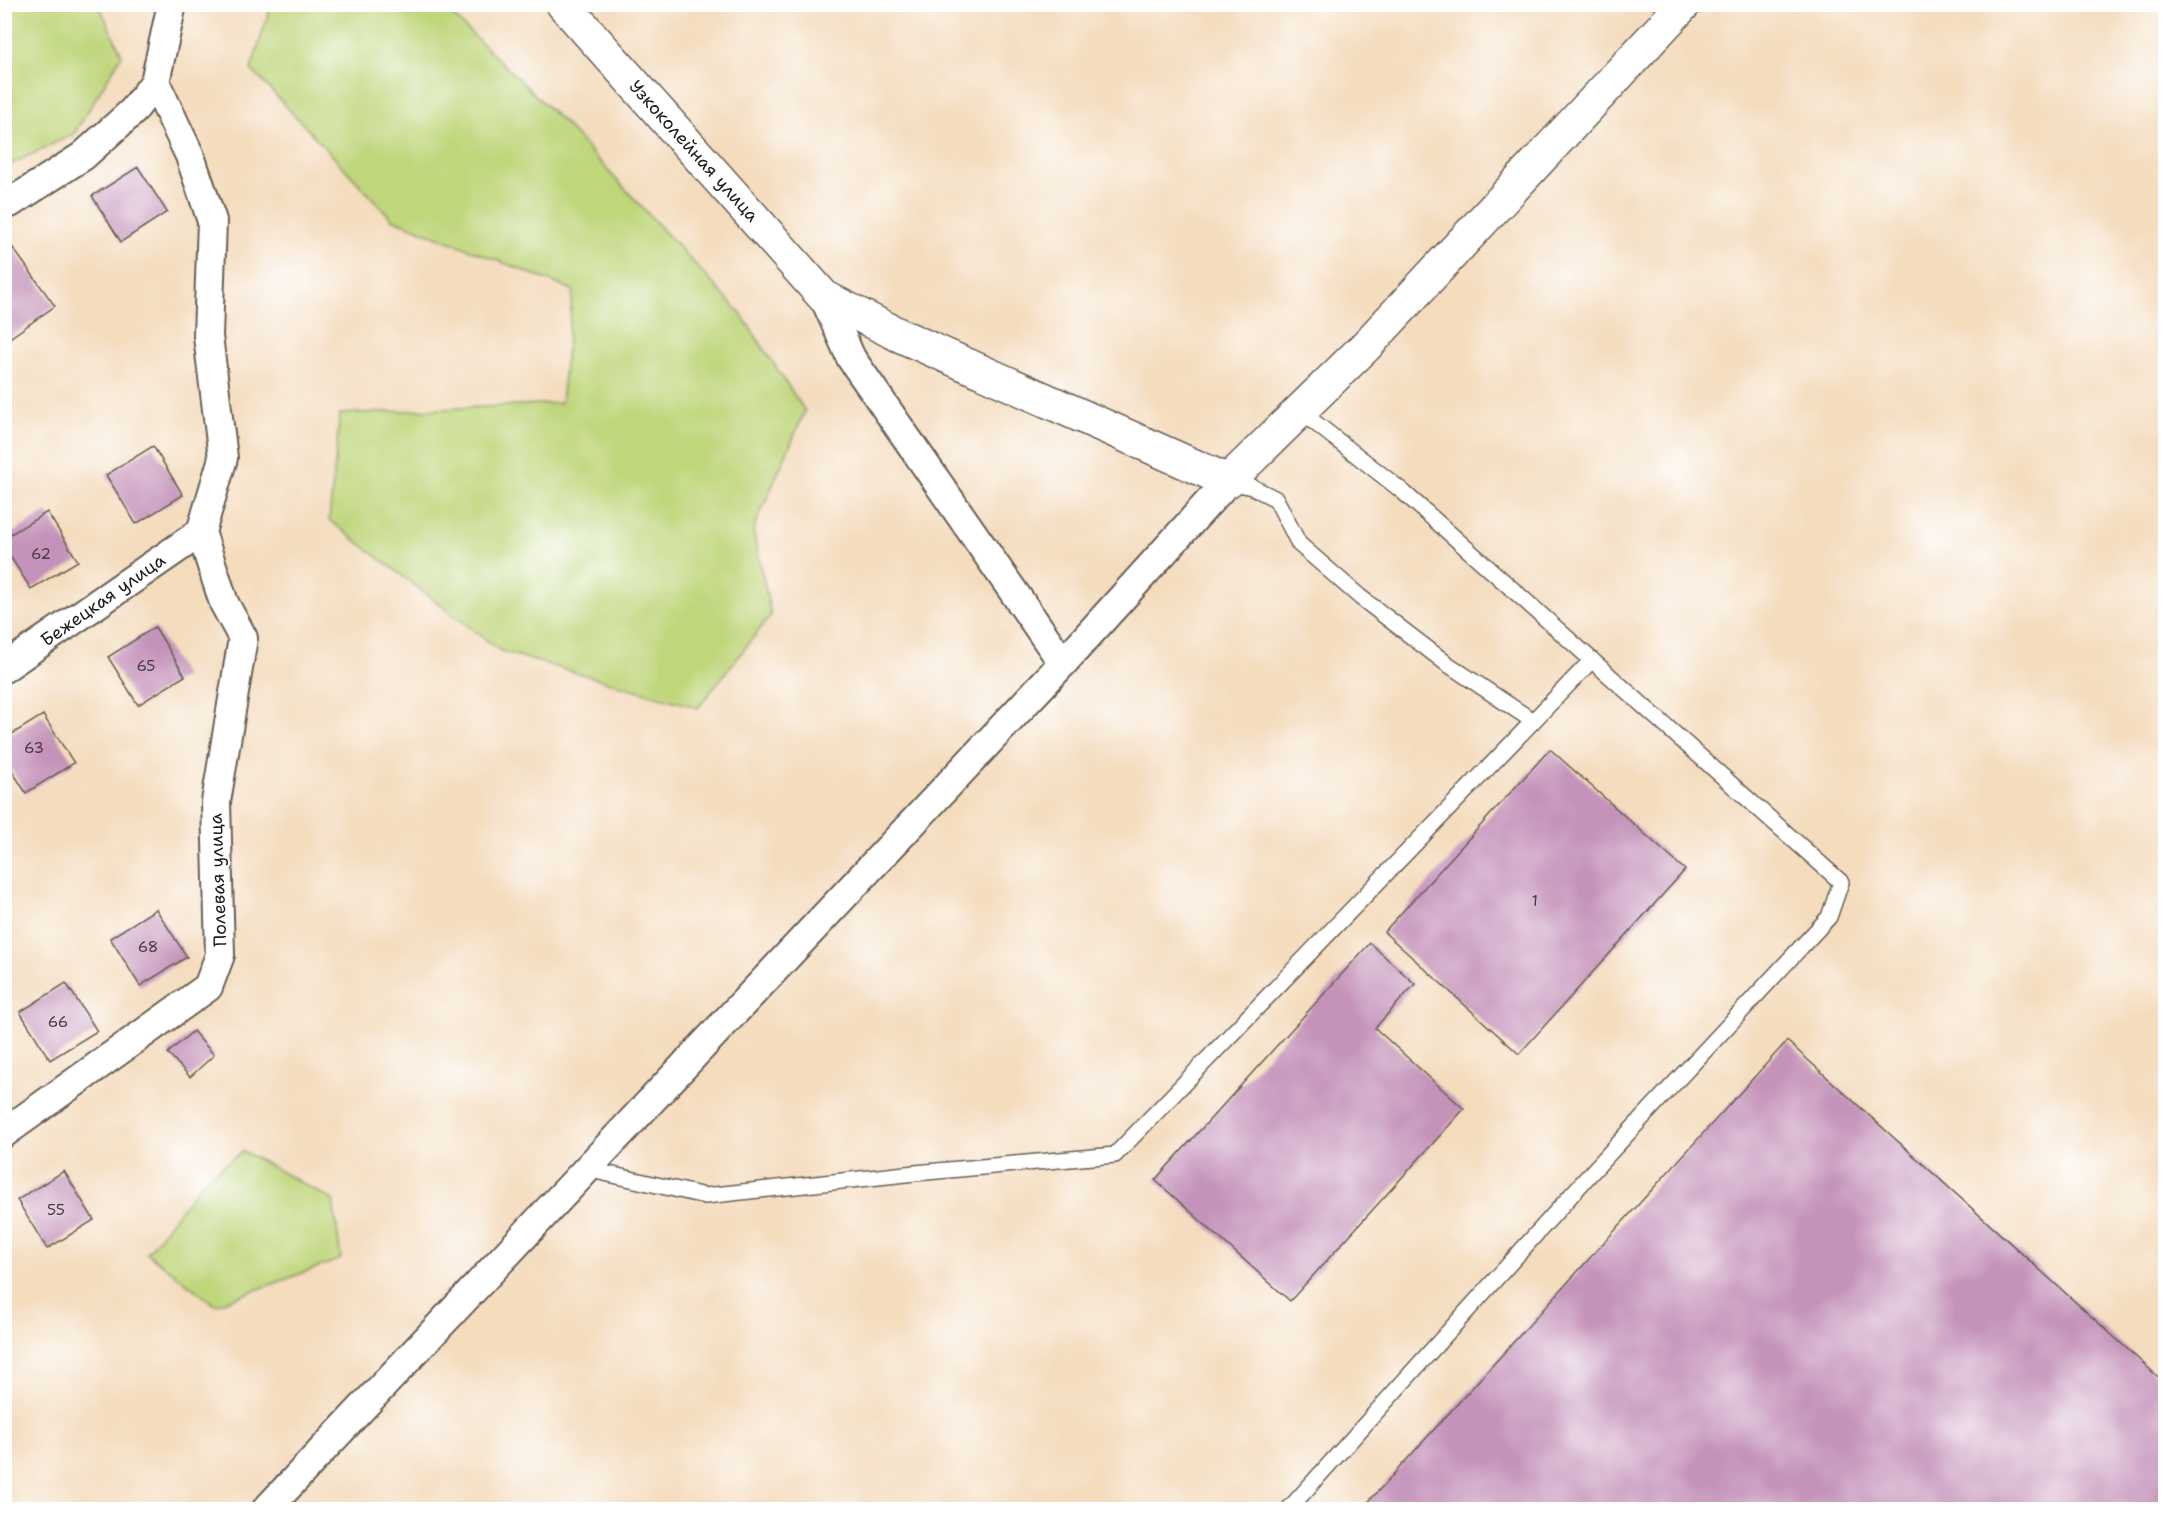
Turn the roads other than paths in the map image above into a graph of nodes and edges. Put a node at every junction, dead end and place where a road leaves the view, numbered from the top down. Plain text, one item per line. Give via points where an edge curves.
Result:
1 (172, 4) edge
2 (563, 4) edge
3 (1684, 4) edge
4 (154, 82) junction
5 (4, 204) edge
6 (824, 297) junction
7 (1300, 411) junction
8 (1228, 481) junction
9 (201, 532) junction
10 (1592, 660) junction
11 (1063, 663) junction
12 (4, 668) edge
13 (1533, 720) junction
14 (4, 1133) edge
15 (587, 1169) junction
16 (266, 1509) edge
17 (1288, 1509) edge

1 - 4 street
2 - 6 street, Узкоколейная улица
3 - 7 street via 1366,346
4 - 5 street via 133,111 82,156
4 - 9 street via 190,156 212,221 208,336 223,458
6 - 8 street via 897,334
6 - 11 street via 851,358
7 - 8 street
7 - 10 lane via 1401,490
8 - 11 street
8 - 13 lane via 1276,499 1299,544 1360,597 1446,663
9 - 12 street, Бежецкая улица
9 - 14 street, Полевая улица via 224,603 243,638 216,802 220,955 208,987
10 - 13 lane
10 - 17 lane via 1841,882 1829,916
11 - 15 street
13 - 15 lane via 1115,1155 705,1196
15 - 16 street

